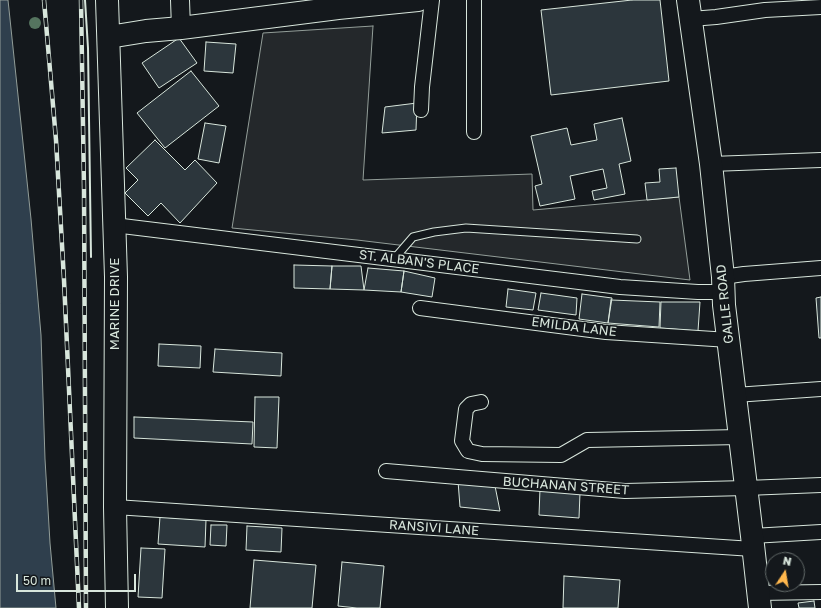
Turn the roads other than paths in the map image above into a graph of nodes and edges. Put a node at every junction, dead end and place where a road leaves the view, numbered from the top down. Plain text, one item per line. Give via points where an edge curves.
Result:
1 (107, 0) edge
2 (180, 0) edge
3 (411, 0) edge
4 (432, 0) edge
5 (474, 0) edge
6 (821, 8) edge
7 (690, 9) edge
8 (181, 28) junction
9 (109, 37) junction
10 (421, 110) dead end
11 (474, 132) dead end
12 (821, 160) edge
13 (711, 164) junction
14 (114, 225) junction
15 (636, 239) dead end
16 (394, 259) junction
17 (821, 268) edge
18 (723, 285) junction
19 (420, 308) dead end
20 (729, 340) junction
21 (821, 389) edge
22 (735, 395) junction
23 (481, 402) dead end
24 (740, 438) junction
25 (386, 471) dead end
26 (821, 485) edge
27 (746, 488) junction
28 (115, 507) junction
29 (821, 532) edge
30 (753, 543) junction
31 (821, 592) edge
32 (759, 600) edge
33 (117, 608) edge

1 - 9 main road, MARINE DRIVE
2 - 8 street
3 - 8 main road
4 - 10 street
5 - 11 street
6 - 7 street via 765,10 716,17
7 - 13 main road, GALLE ROAD
8 - 9 main road
9 - 14 main road, MARINE DRIVE
12 - 13 street
13 - 18 main road, GALLE ROAD
14 - 16 street, ST. ALBAN'S PLACE
14 - 28 main road, MARINE DRIVE
15 - 16 lane via 466,228 414,237
16 - 18 street, ST. ALBAN'S PLACE via 620,287 698,292
17 - 18 street, ST. ALBAN'S PLACE via 744,274
18 - 20 main road, GALLE ROAD
19 - 20 street, EMILDA LANE via 606,332
20 - 22 main road, GALLE ROAD
21 - 22 street
22 - 24 main road, GALLE ROAD
23 - 24 street via 471,404 466,409 462,441 468,451 482,454 561,455 587,440
24 - 27 main road, GALLE ROAD
25 - 27 street, BUCHANAN STREET via 625,491
26 - 27 street, BUCHANAN STREET
27 - 30 main road, GALLE ROAD
28 - 30 street, RANSIVI LANE
28 - 33 main road, MARINE DRIVE
29 - 30 street, RANSIVI LANE
30 - 32 main road, GALLE ROAD
31 - 32 street

